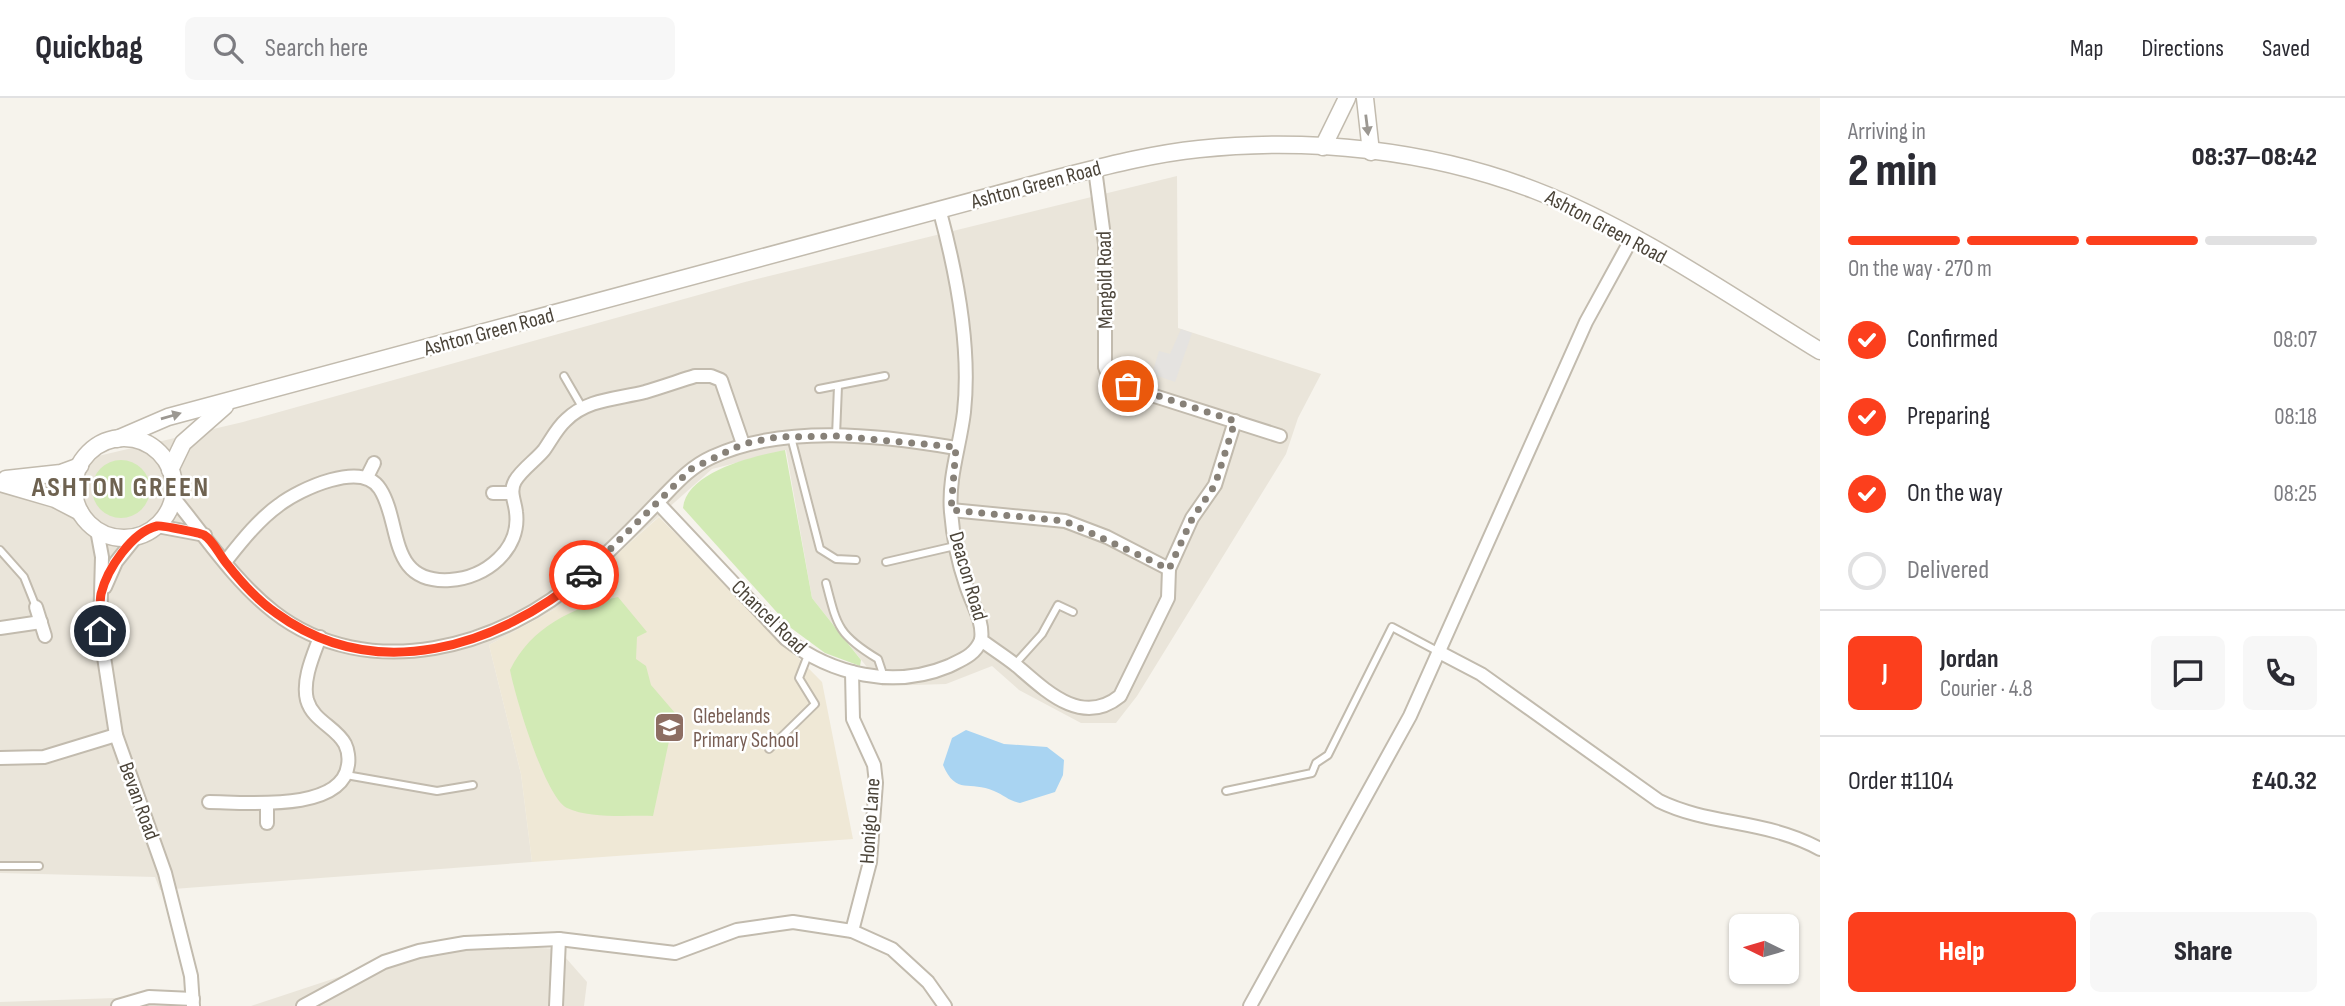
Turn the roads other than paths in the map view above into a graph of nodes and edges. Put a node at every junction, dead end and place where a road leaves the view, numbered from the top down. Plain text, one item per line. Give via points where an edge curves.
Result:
1 (1347, 98) edge
2 (1365, 98) edge
3 (1323, 147) junction
4 (1371, 152) junction
5 (1095, 169) junction
6 (940, 212) junction
7 (1632, 238) junction
8 (1820, 351) edge
9 (564, 376) dead end
10 (886, 376) dead end
11 (838, 386) junction
12 (819, 389) dead end
13 (229, 402) junction
14 (582, 407) junction
15 (1235, 421) junction
16 (791, 436) junction
17 (836, 436) junction
18 (1280, 436) dead end
19 (117, 439) junction
20 (743, 444) junction
21 (956, 447) junction
22 (374, 463) dead end
23 (80, 466) junction
24 (170, 470) junction
25 (367, 477) junction
26 (0, 481) edge
27 (512, 493) junction
28 (492, 494) dead end
29 (173, 497) junction
30 (658, 503) junction
31 (951, 510) junction
32 (80, 512) junction
33 (157, 526) junction
34 (97, 530) junction
35 (205, 535) junction
36 (136, 537) junction
37 (955, 546) junction
38 (0, 550) edge
39 (856, 560) dead end
40 (225, 562) junction
41 (886, 562) dead end
42 (1169, 569) junction
43 (827, 583) dead end
44 (101, 593) junction
45 (36, 607) joint
46 (1073, 612) dead end
47 (41, 622) junction
48 (0, 628) edge
49 (46, 636) dead end
50 (320, 637) junction
51 (981, 640) junction
52 (1439, 652) junction
53 (808, 655) junction
54 (1015, 664) junction
55 (852, 672) junction
56 (884, 677) junction
57 (116, 735) junction
58 (769, 749) dead end
59 (0, 758) edge
60 (346, 775) junction
61 (473, 785) dead end
62 (1226, 791) dead end
63 (209, 802) dead end
64 (267, 803) junction
65 (267, 823) dead end
66 (1820, 849) edge
67 (0, 866) edge
68 (39, 866) dead end
69 (852, 931) junction
70 (559, 939) junction
71 (193, 1003) edge
72 (118, 1006) edge
73 (303, 1006) edge
74 (556, 1006) edge
75 (945, 1006) edge
76 (1250, 1006) edge

1 - 3 street
2 -> 4 street
3 - 4 street, Ashton Green Road
3 - 5 street, Ashton Green Road via 1199,149
4 - 7 street, Ashton Green Road via 1421,159 1533,190
5 - 6 street, Ashton Green Road
5 - 15 street, Mangold Road via 1105,240 1107,375 1120,385
6 - 13 street, Ashton Green Road
6 - 21 street, Deacon Road via 961,317 964,404
7 - 8 street, Ashton Green Road
7 - 52 street via 1586,322
9 - 14 lane
10 - 11 lane
11 - 12 lane
11 - 17 lane
19 -> 13 street, Ashton Green Road via 168,416
13 - 24 street, Ashton Green Road via 183,443
14 - 20 street via 695,376 711,376 721,380
14 - 27 street via 565,420 516,481
15 - 18 street, Mangold Road
15 - 42 street via 1215,485 1192,519
16 - 17 street
16 - 20 street
16 - 39 lane via 820,549 836,559
17 - 21 street
19 - 23 street, Ashton Green Road via 94,448
19 - 24 street via 144,442
20 - 30 street via 691,469
21 - 31 street, Deacon Road
22 - 25 street
23 - 26 street, Ashton Green Road
23 - 32 street via 74,485
24 - 29 street
25 - 27 street via 380,489 400,554 411,569 449,580 489,566 508,551 516,533
25 - 40 street via 339,478 280,504
26 - 32 street, Ashton Green Road
27 - 28 street
29 - 33 street
29 - 35 street
30 - 50 street via 562,592 513,625 487,636 449,646 386,652
30 - 53 street, Chancel Road via 786,639
31 - 37 street, Deacon Road
31 - 42 street via 1065,521
32 - 34 street, Ashton Green Road
33 - 35 street
33 - 36 street
34 - 36 street via 122,539
34 - 44 street, Bevan Road
35 - 40 street
36 - 44 street, Bevan Road via 116,562
37 - 41 lane
37 - 51 street, Deacon Road via 983,628
38 - 45 lane via 24,577
40 - 50 street via 276,613
42 - 54 street, Deacon Road via 1168,598 1128,683 1110,705 1096,709 1067,704
43 - 56 lane via 838,627 878,659
44 - 57 street, Bevan Road via 100,631
45 - 47 street
46 - 54 lane via 1058,605 1042,634
47 - 48 street
47 - 49 street
50 - 60 street via 306,682 307,699 314,713 346,744
51 - 54 street, Deacon Road
51 - 56 street, Chancel Road via 969,657 936,671
52 - 62 lane via 1392,627 1328,755 1316,763 1312,773
52 - 66 street via 1481,674 1659,801 1681,810 1774,829
52 - 76 street via 1410,716
53 - 55 street, Chancel Road
53 - 58 lane via 799,678 815,704
55 - 56 street, Chancel Road
55 - 69 street, Honigo Lane via 853,719 874,765 876,783 870,862
57 - 59 street via 44,757
57 - 71 street, Bevan Road via 165,873 191,976
60 - 61 lane via 437,791
60 - 64 street via 333,791
63 - 64 street
64 - 65 street
67 - 68 lane
69 - 70 street via 793,922 760,925 665,954
69 - 75 street via 892,949 928,982
70 - 73 street via 497,940 419,951 358,974
70 - 74 street
71 - 72 street via 149,997

